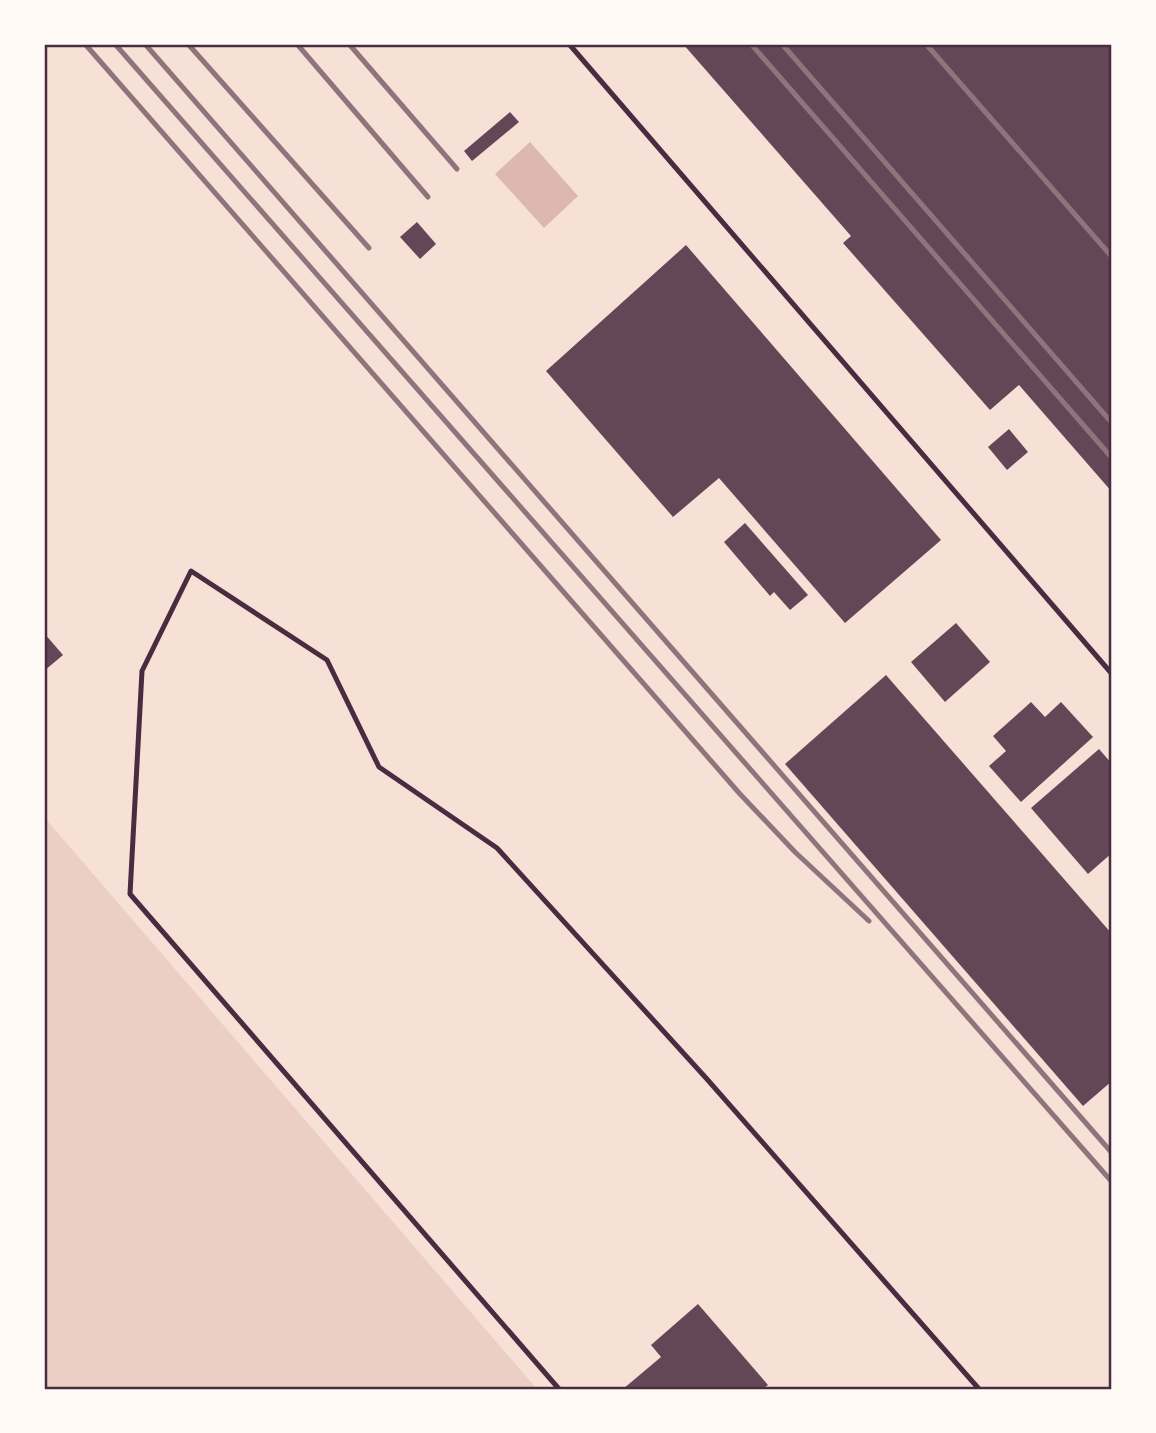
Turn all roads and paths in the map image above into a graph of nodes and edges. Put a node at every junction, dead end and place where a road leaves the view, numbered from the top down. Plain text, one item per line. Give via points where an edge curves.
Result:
1 (569, 44) edge
2 (1112, 674) edge
3 (559, 1389) edge
4 (979, 1389) edge

1 - 2 lane
3 - 4 lane via 130,894 142,671 191,571 327,660 379,767 497,848

